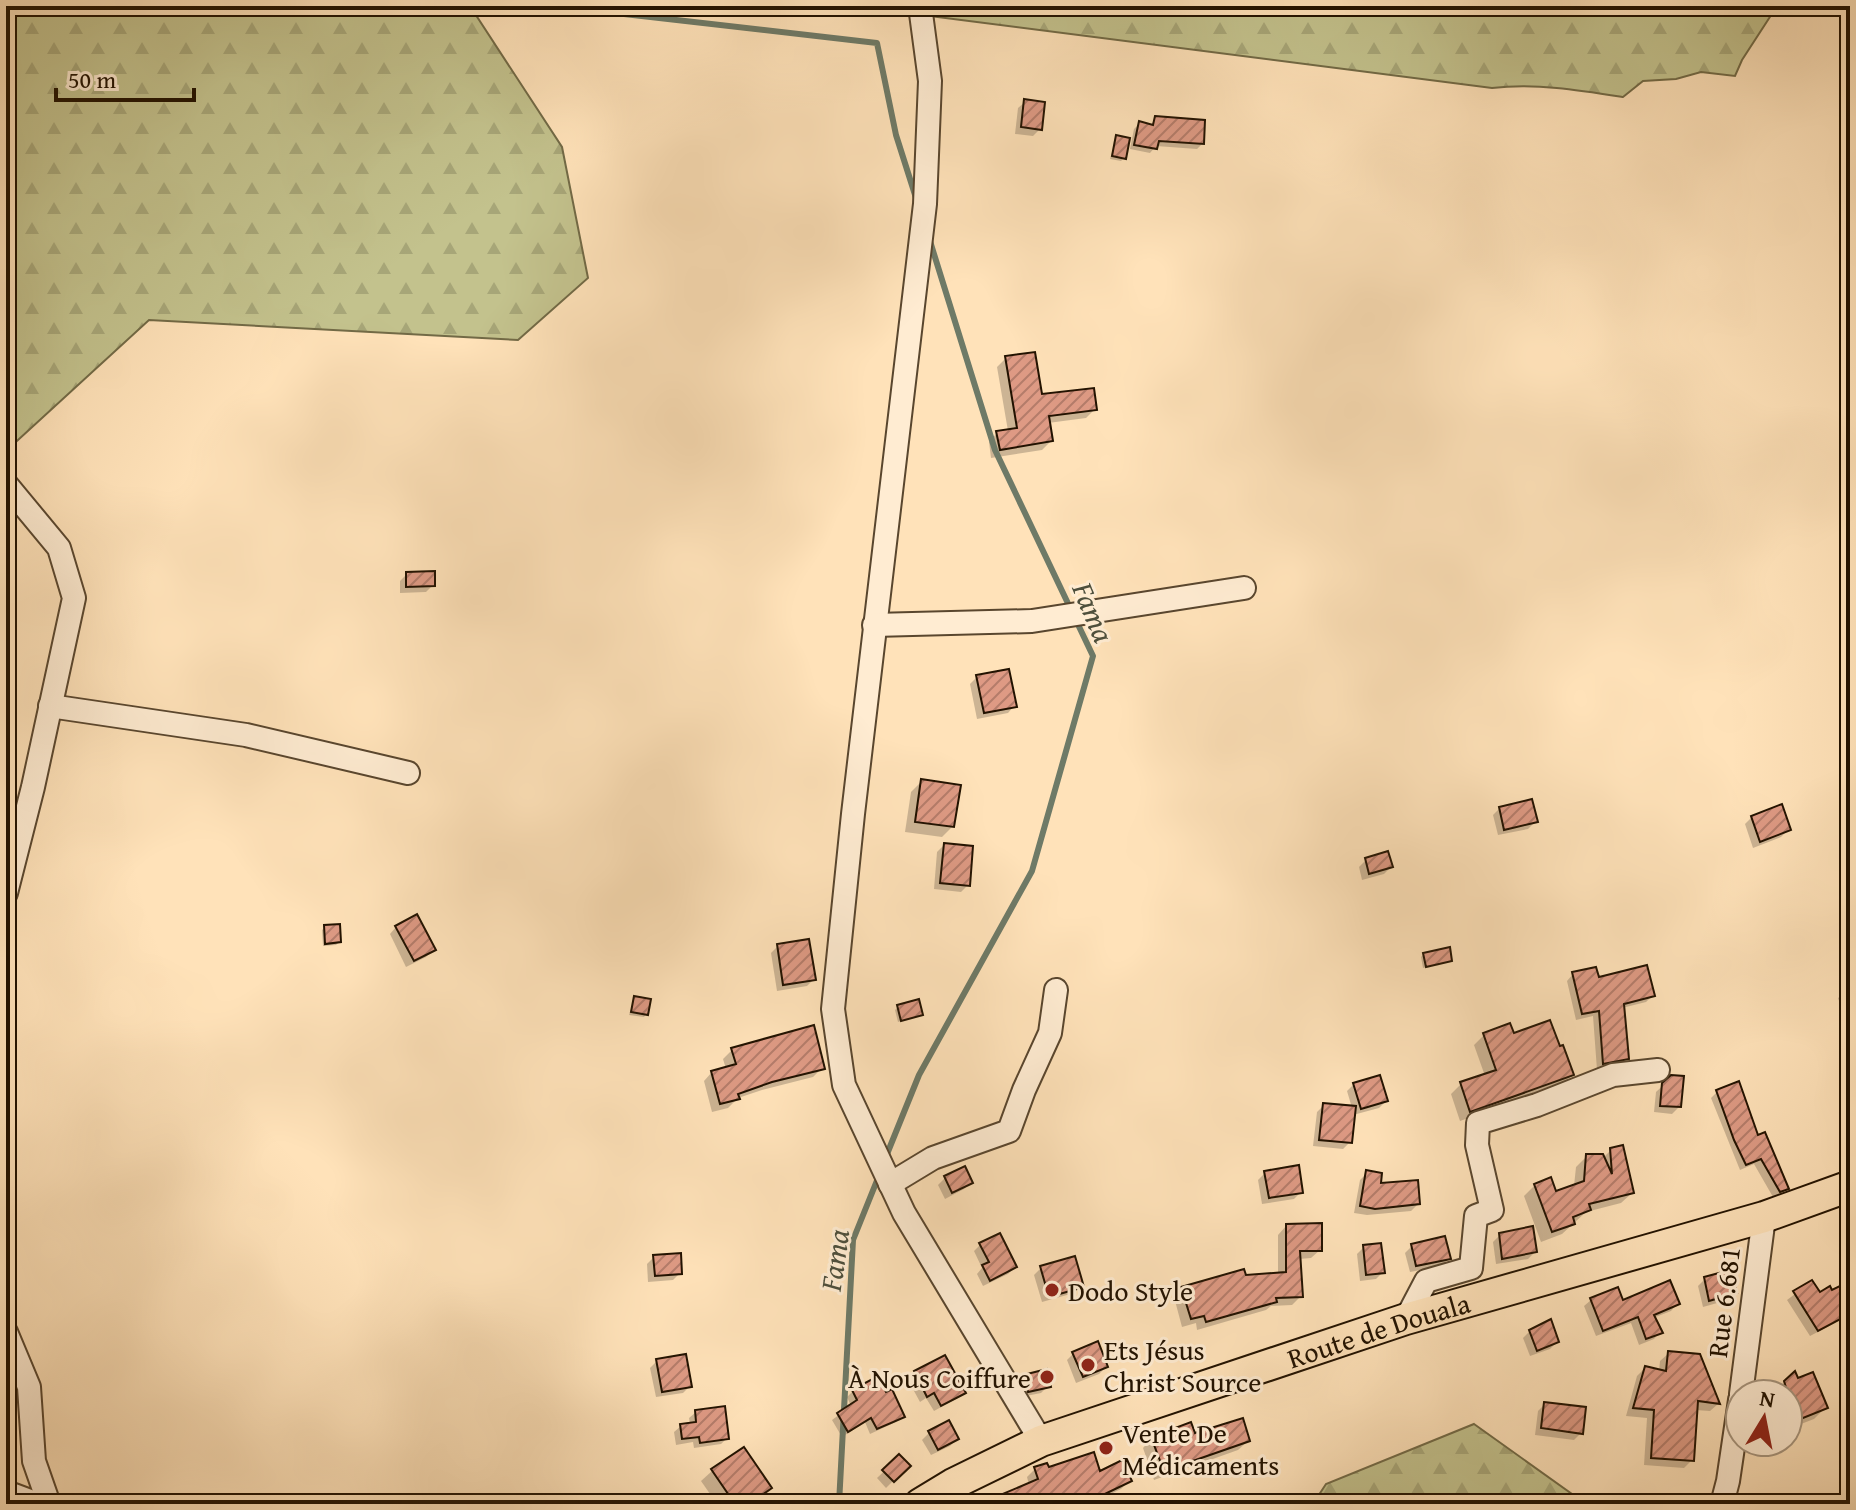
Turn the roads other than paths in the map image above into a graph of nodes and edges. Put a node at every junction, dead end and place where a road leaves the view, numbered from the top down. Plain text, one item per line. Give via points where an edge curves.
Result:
1 (920, 6) edge
2 (6, 484) edge
3 (1244, 588) dead end
4 (874, 625) junction
5 (50, 706) junction
6 (408, 773) dead end
7 (6, 893) edge
8 (1056, 990) dead end
9 (1658, 1070) dead end
10 (890, 1184) junction
11 (1850, 1186) edge
12 (1764, 1217) junction
13 (1406, 1319) junction
14 (6, 1332) edge
15 (1743, 1378) edge
16 (1041, 1441) junction
17 (1731, 1458) edge
18 (6, 1492) edge
19 (38, 1504) edge
20 (49, 1504) edge
21 (920, 1504) edge
22 (1722, 1504) edge

1 - 4 street via 930,81 925,204
2 - 5 street via 59,548 74,598
3 - 4 street via 1032,621
4 - 10 street via 833,1009 844,1085
5 - 6 street via 246,735
5 - 7 street
8 - 10 street via 1050,1033 1009,1131 933,1158
9 - 13 street via 1613,1075 1478,1123 1477,1145 1492,1210 1476,1216 1471,1268 1426,1281
10 - 16 street
11 - 12 highway, Route de Douala
12 - 13 highway, Route de Douala
12 - 15 street, Rue 6.681
13 - 16 highway, Route de Douala
14 - 20 street via 29,1387 34,1461
16 - 21 highway, Route de Douala
17 - 22 street, Rue 6.681
18 - 19 street

